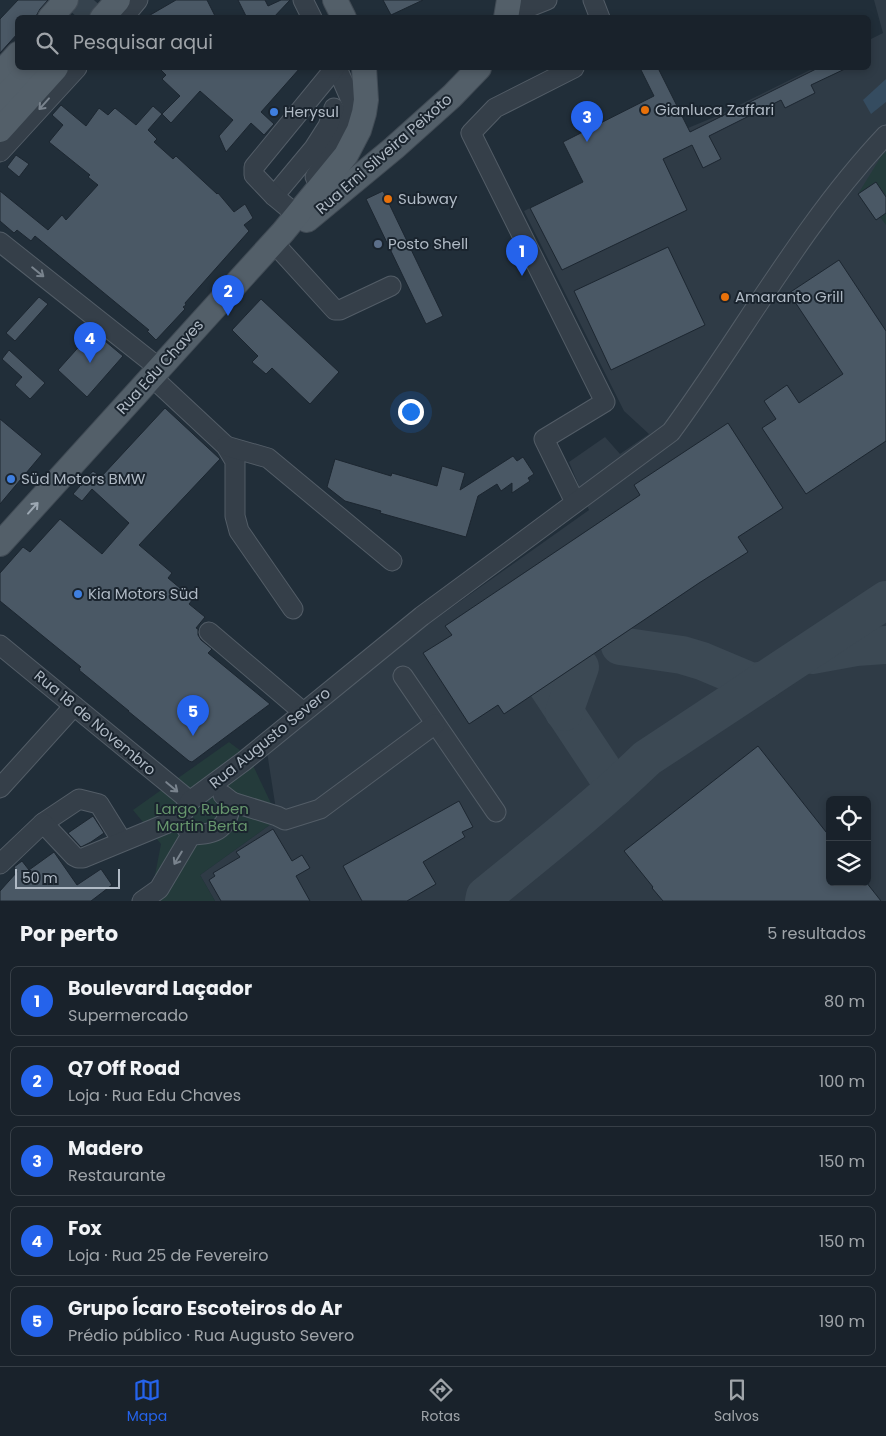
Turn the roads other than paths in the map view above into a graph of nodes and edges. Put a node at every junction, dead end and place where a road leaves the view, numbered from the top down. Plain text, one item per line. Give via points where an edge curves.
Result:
1 (66, 0) edge
2 (118, 0) edge
3 (138, 0) edge
4 (303, 0) edge
5 (335, 0) edge
6 (547, 0) edge
7 (593, 0) edge
8 (507, 11) edge
9 (53, 15) edge
10 (105, 15) edge
11 (125, 15) edge
12 (310, 15) edge
13 (342, 15) edge
14 (599, 15) edge
15 (15, 57) edge
16 (30, 70) edge
17 (54, 70) edge
18 (75, 70) edge
19 (334, 70) edge
20 (337, 70) edge
21 (364, 70) edge
22 (477, 70) edge
23 (570, 70) edge
24 (0, 74) edge
25 (0, 101) edge
26 (334, 108) dead end
27 (0, 130) edge
28 (886, 135) edge
29 (0, 152) edge
30 (274, 196) junction
31 (284, 228) junction
32 (0, 242) edge
33 (391, 286) dead end
34 (155, 373) junction
35 (226, 446) junction
36 (575, 502) junction
37 (0, 544) edge
38 (392, 562) dead end
39 (293, 609) dead end
40 (209, 632) dead end
41 (0, 644) edge
42 (403, 676) dead end
43 (74, 706) junction
44 (303, 712) junction
45 (435, 724) junction
46 (211, 785) junction
47 (0, 788) edge
48 (190, 801) junction
49 (232, 802) junction
50 (496, 812) dead end
51 (180, 818) junction
52 (43, 824) junction
53 (191, 835) junction
54 (122, 841) junction
55 (0, 864) edge
56 (158, 895) edge
57 (142, 901) edge

1 - 9 main road
2 - 10 main road
3 - 11 street
4 - 12 street
5 - 13 main road
6 - 8 street
7 - 14 street
15 - 24 main road
16 - 25 main road
17 - 27 main road
18 -> 29 street
19 - 30 street via 254,167 254,175
20 - 31 street, Rua Edu Chaves via 353,104 336,147
21 - 31 main road via 366,100 359,130 346,155
22 - 31 main road, Rua Erni Silveira Peixoto via 394,148 304,222
23 - 36 street via 495,108 471,133 606,402 544,439
26 - 30 street via 328,126 314,148
28 - 36 street, Rua Augusto Severo via 796,248 671,432
30 - 31 street
31 - 33 street via 335,310
31 - 34 main road, Rua Edu Chaves
32 -> 34 street
34 - 35 street
37 -> 34 main road, Rua Edu Chaves
35 - 38 street via 268,458
35 - 39 street via 235,461 235,516 239,532
36 - 44 street, Rua Augusto Severo via 422,616
40 - 44 street
41 - 43 street, Rua 18 de Novembro
42 - 45 street
43 - 47 street
43 -> 48 street, Rua 18 de Novembro
44 - 46 street, Rua Augusto Severo
45 - 49 street via 320,809 285,820
45 - 50 street
46 - 48 street, Rua Augusto Severo
46 - 49 street
48 - 51 street, Rua Augusto Severo
49 - 53 street via 225,824 210,834
51 - 53 street
51 - 54 street
52 - 54 street via 78,858
52 - 54 street via 79,799 99,804
52 - 55 street
53 -> 56 street
56 - 57 street

